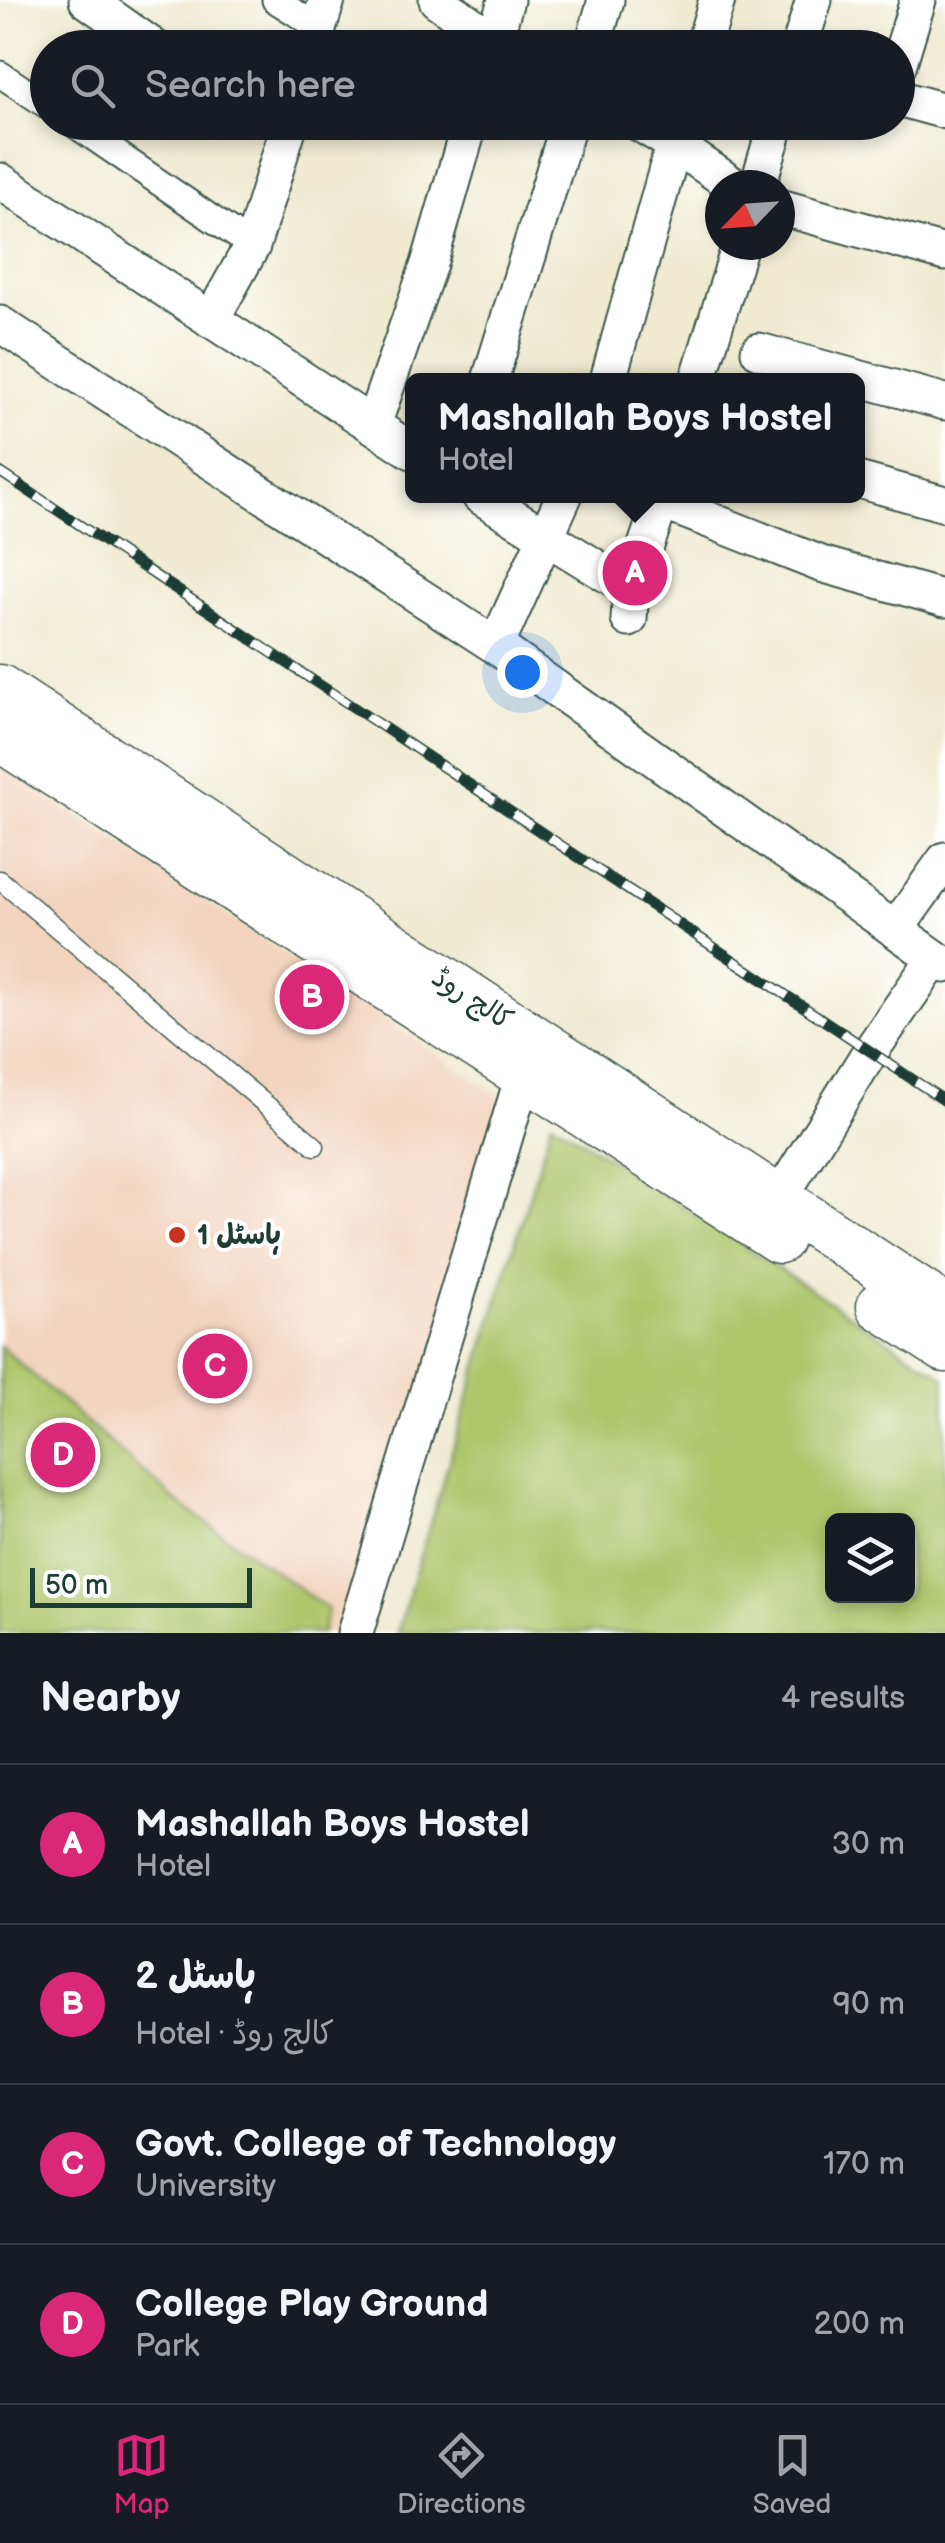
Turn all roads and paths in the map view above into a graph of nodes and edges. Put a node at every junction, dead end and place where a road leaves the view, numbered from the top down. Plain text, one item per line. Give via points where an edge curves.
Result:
1 (87, 0) edge
2 (275, 0) edge
3 (437, 0) edge
4 (506, 0) edge
5 (606, 0) edge
6 (717, 0) edge
7 (814, 0) edge
8 (918, 0) edge
9 (319, 25) edge
10 (129, 30) edge
11 (475, 30) edge
12 (499, 30) edge
13 (597, 30) edge
14 (708, 30) edge
15 (805, 30) edge
16 (909, 30) edge
17 (0, 74) edge
18 (30, 94) edge
19 (915, 103) edge
20 (945, 111) edge
21 (97, 140) edge
22 (276, 140) edge
23 (465, 140) edge
24 (563, 140) edge
25 (675, 140) edge
26 (685, 140) edge
27 (772, 140) edge
28 (717, 170) edge
29 (763, 170) edge
30 (0, 182) edge
31 (795, 211) edge
32 (252, 246) junction
33 (945, 254) edge
34 (735, 260) edge
35 (211, 320) junction
36 (0, 324) edge
37 (758, 352) dead end
38 (492, 373) edge
39 (610, 373) edge
40 (700, 373) edge
41 (837, 373) edge
42 (865, 381) edge
43 (945, 402) edge
44 (373, 425) junction
45 (405, 446) edge
46 (865, 482) edge
47 (491, 503) edge
48 (561, 503) edge
49 (660, 503) edge
50 (674, 503) edge
51 (945, 504) edge
52 (546, 538) junction
53 (945, 599) edge
54 (496, 646) junction
55 (0, 689) edge
56 (0, 737) edge
57 (945, 860) edge
58 (0, 880) edge
59 (894, 930) junction
60 (940, 962) edge
61 (524, 1073) junction
62 (315, 1146) dead end
63 (770, 1212) junction
64 (945, 1309) edge
65 (945, 1348) edge
66 (356, 1633) edge

1 - 10 street
2 - 9 street
3 - 11 street
4 - 12 street
5 - 13 street
6 - 14 street
7 - 15 street
8 - 16 street
17 - 18 street
19 - 20 street
21 - 32 street
22 - 32 street
23 - 44 street
24 - 38 street
25 - 39 street
26 - 28 street
27 - 29 street
30 - 35 street
31 - 33 street
32 - 35 street
34 - 40 street
35 - 44 street
36 - 54 street
37 - 41 street
42 - 43 street
44 - 45 street
46 - 51 street
47 - 52 street
48 - 52 street
49 - 52 street via 630,604
50 - 53 street via 821,564
52 - 54 street
54 - 59 street
55 - 63 main road, کالج روڈ
56 - 61 main road, کالج روڈ
57 - 59 street
58 - 62 lane
59 - 60 street
60 - 63 street via 870,1052
61 - 63 main road, کالج روڈ
61 - 66 street
63 - 64 main road, کالج روڈ
63 - 65 main road, کالج روڈ

